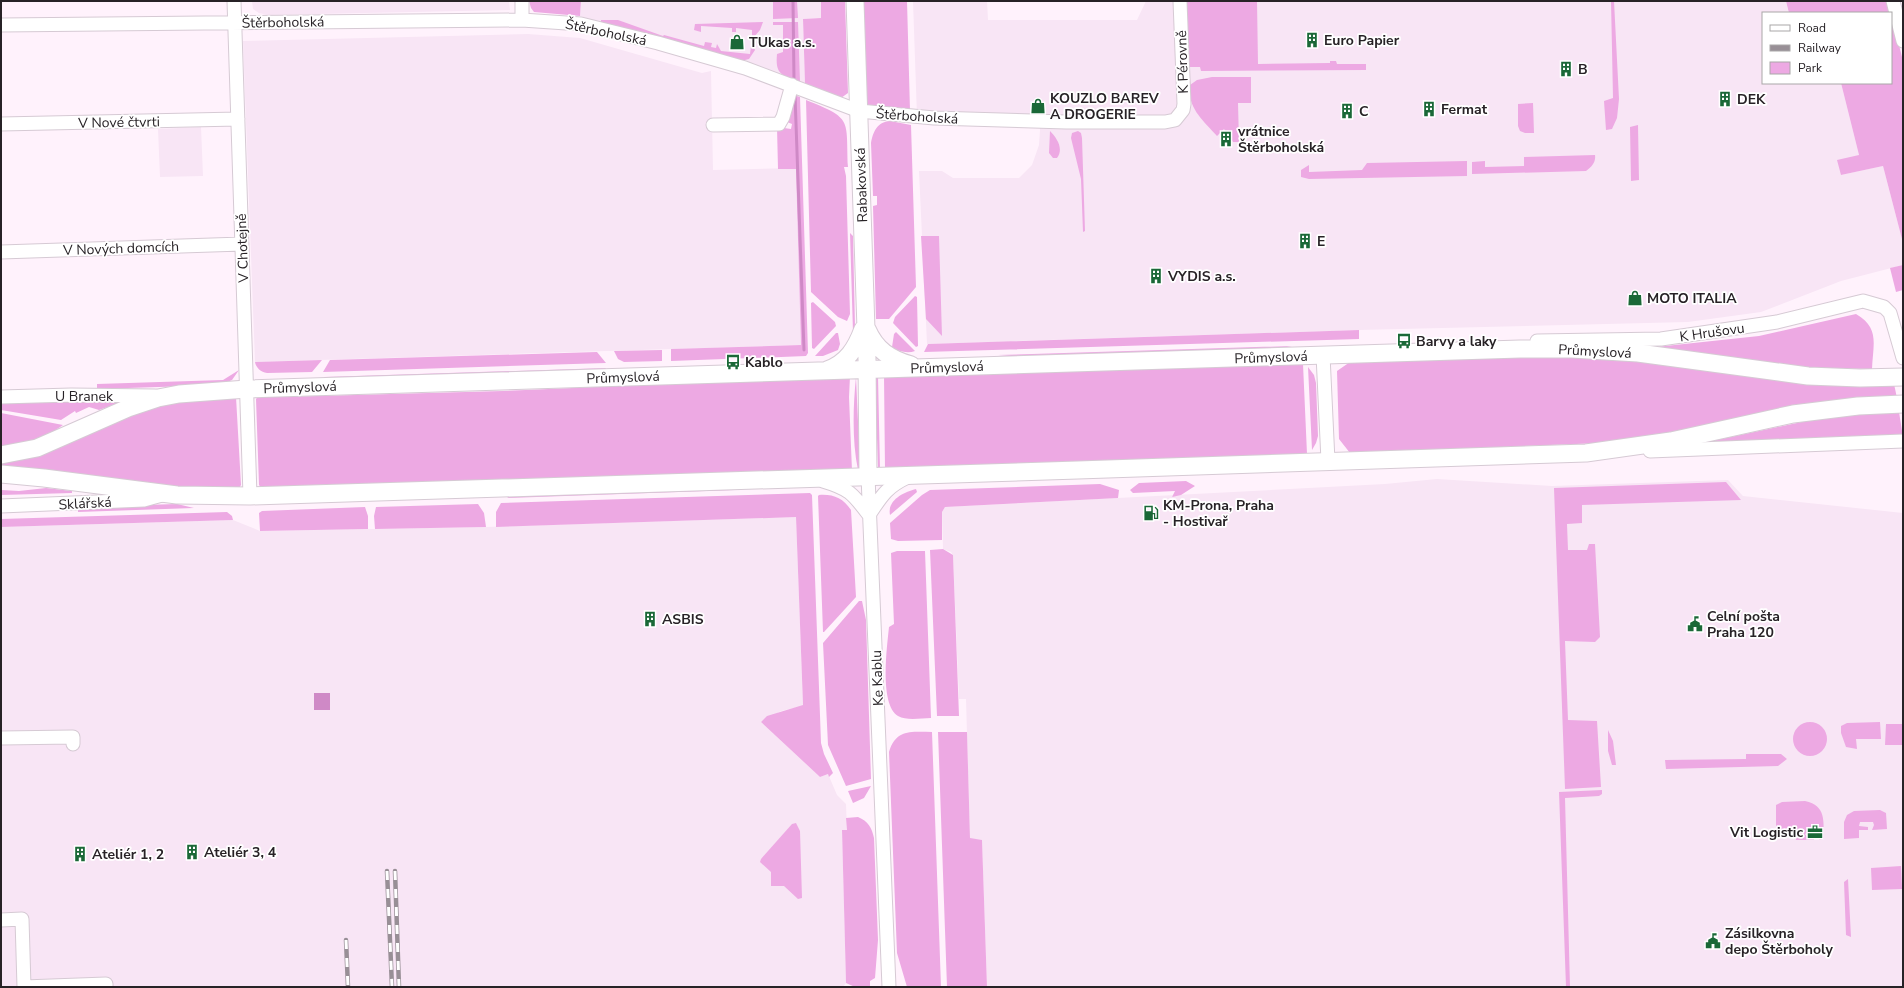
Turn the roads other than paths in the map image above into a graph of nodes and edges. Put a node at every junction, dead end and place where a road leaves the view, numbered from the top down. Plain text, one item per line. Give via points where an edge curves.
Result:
1 (234, 1) edge
2 (522, 1) edge
3 (855, 1) edge
4 (1180, 1) edge
5 (1893, 1) edge
6 (522, 20) junction
7 (234, 23) junction
8 (1, 25) edge
9 (1903, 41) edge
10 (792, 86) junction
11 (859, 112) junction
12 (238, 120) junction
13 (1175, 120) joint
14 (1, 124) edge
15 (713, 125) dead end
16 (242, 244) junction
17 (1, 252) edge
18 (866, 323) junction
19 (1482, 350) junction
20 (1323, 355) junction
21 (1903, 358) edge
22 (923, 368) junction
23 (867, 370) junction
24 (825, 371) junction
25 (1903, 377) edge
26 (247, 389) junction
27 (166, 396) junction
28 (1, 397) edge
29 (1896, 404) edge
30 (1903, 441) edge
31 (1586, 452) junction
32 (1, 455) edge
33 (1328, 462) junction
34 (1, 474) edge
35 (913, 475) junction
36 (868, 476) junction
37 (814, 478) junction
38 (168, 494) junction
39 (250, 496) junction
40 (1, 506) edge
41 (869, 515) junction
42 (1, 738) edge
43 (73, 744) dead end
44 (1, 920) edge
45 (24, 987) edge
46 (106, 987) edge
47 (889, 987) edge

1 - 7 street, V Chotejně
2 - 6 street
3 - 11 main road, Rabakovská
4 - 13 street, K Pérovně via 1184,104 1183,110
5 - 9 street
6 - 7 street, Štěrboholská
6 - 10 street, Štěrboholská via 599,28 727,62
7 - 8 street, Štěrboholská
7 - 12 street, V Chotejně
10 - 11 street, Štěrboholská
10 - 15 street via 779,124
11 - 13 street, Štěrboholská via 934,118 1046,121
11 - 18 main road, Rabakovská
12 - 14 street, V Nové čtvrti
12 - 16 street, V Chotejně
16 - 17 street, V Nových domcích
16 - 26 street, V Chotejně
18 - 22 main road via 875,344 884,354
18 - 23 main road, Rabakovská
18 - 24 main road via 858,343 849,356
19 - 20 main road, Průmyslová
19 - 21 street, K Hrušovu via 1523,341 1667,339 1777,322 1863,301 1884,307 1890,313
19 - 25 main road, Průmyslová via 1611,351 1782,374
20 - 22 main road, Průmyslová
20 - 33 street
22 - 23 main road, Průmyslová
23 - 24 main road, Průmyslová
23 - 36 main road, Ke Kablu
24 - 26 main road, Průmyslová
26 - 27 main road, Průmyslová
26 - 39 street, V Chotejně
27 - 28 street, U Branek
27 - 32 main road, Průmyslová via 128,408 37,448
29 - 31 main road via 1793,414 1671,441
30 - 31 street
31 - 33 main road
33 - 35 main road
34 - 38 main road
35 - 36 main road
35 - 41 street via 894,483
36 - 37 main road
36 - 41 street, Ke Kablu
37 - 39 main road
37 - 41 street via 852,493
38 - 39 main road
38 - 40 street, Sklářská via 144,500
41 - 47 street, Ke Kablu
42 - 43 street via 73,737
44 - 45 street via 22,919
45 - 46 street via 106,984

